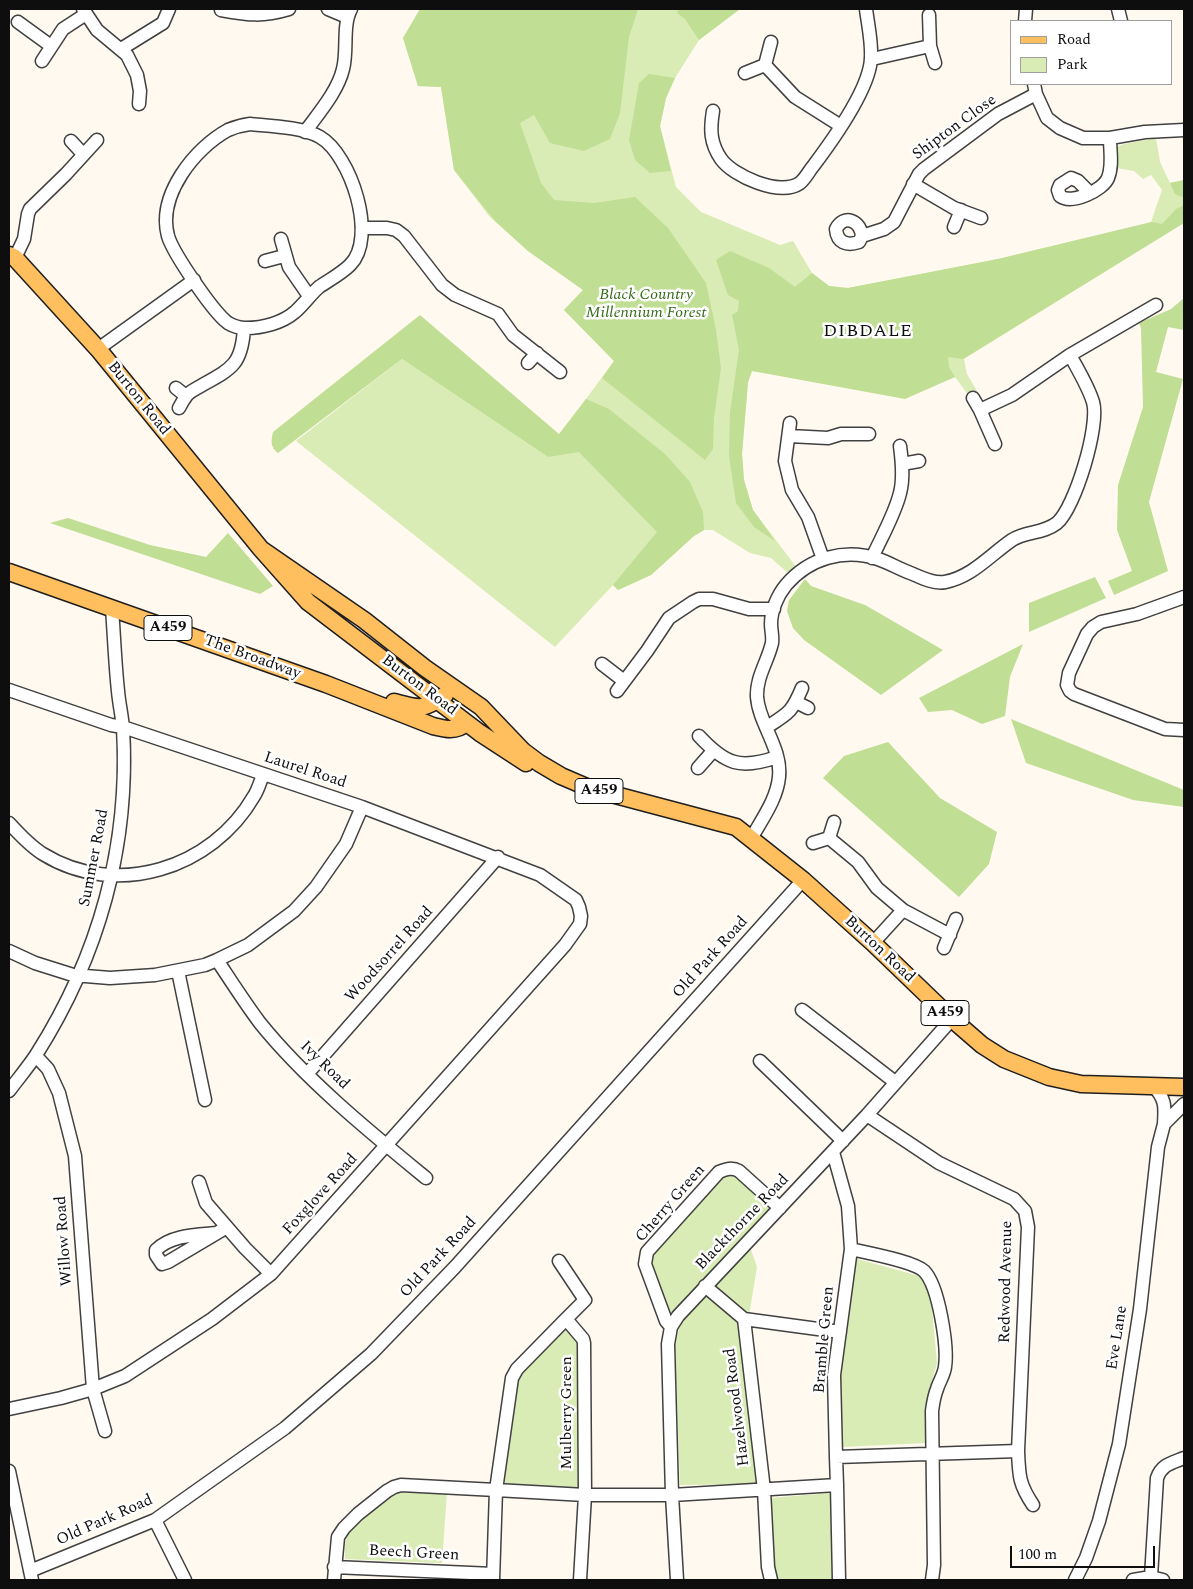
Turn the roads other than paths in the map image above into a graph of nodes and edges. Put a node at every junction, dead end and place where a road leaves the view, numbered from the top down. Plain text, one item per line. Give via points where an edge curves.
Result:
1 (169, 9) edge
2 (289, 9) edge
3 (328, 9) edge
4 (866, 9) edge
5 (222, 10) edge
6 (84, 11) edge
7 (241, 11) edge
8 (349, 13) edge
9 (929, 15) dead end
10 (18, 22) dead end
11 (771, 42) dead end
12 (51, 46) junction
13 (930, 46) junction
14 (121, 49) junction
15 (872, 59) junction
16 (42, 62) dead end
17 (935, 63) dead end
18 (765, 65) junction
19 (745, 73) dead end
20 (1035, 89) edge
21 (139, 104) dead end
22 (713, 111) dead end
23 (841, 126) junction
24 (1184, 130) edge
25 (305, 132) junction
26 (1110, 138) junction
27 (96, 140) dead end
28 (71, 141) dead end
29 (83, 154) junction
30 (913, 184) junction
31 (1090, 193) dead end
32 (961, 210) junction
33 (981, 218) dead end
34 (954, 227) dead end
35 (363, 228) junction
36 (862, 236) dead end
37 (281, 239) dead end
38 (284, 256) junction
39 (12, 257) edge
40 (265, 261) dead end
41 (194, 280) junction
42 (309, 296) junction
43 (1156, 305) dead end
44 (244, 328) junction
45 (98, 349) junction
46 (537, 353) junction
47 (1070, 354) junction
48 (528, 363) dead end
49 (560, 372) dead end
50 (176, 388) dead end
51 (186, 396) junction
52 (973, 398) dead end
53 (179, 408) dead end
54 (980, 410) junction
55 (869, 434) dead end
56 (995, 444) dead end
57 (900, 446) dead end
58 (919, 462) dead end
59 (902, 464) junction
60 (261, 549) junction
61 (872, 558) junction
62 (822, 559) junction
63 (9, 572) edge
64 (1184, 597) edge
65 (112, 608) junction
66 (774, 609) junction
67 (380, 632) junction
68 (602, 664) dead end
69 (414, 682) junction
70 (326, 684) junction
71 (802, 688) dead end
72 (9, 690) edge
73 (464, 695) junction
74 (438, 700) junction
75 (796, 702) junction
76 (808, 708) dead end
77 (466, 723) junction
78 (123, 727) junction
79 (766, 727) junction
80 (1184, 730) edge
81 (699, 736) dead end
82 (714, 751) junction
83 (777, 757) junction
84 (698, 768) dead end
85 (263, 775) junction
86 (362, 807) junction
87 (834, 822) dead end
88 (9, 823) edge
89 (752, 838) junction
90 (829, 838) junction
91 (813, 843) dead end
92 (498, 858) junction
93 (112, 875) junction
94 (802, 880) junction
95 (579, 907) joint
96 (903, 910) junction
97 (956, 919) dead end
98 (950, 935) junction
99 (873, 943) junction
100 (944, 948) dead end
101 (9, 952) edge
102 (217, 960) junction
103 (178, 971) junction
104 (79, 975) junction
105 (802, 1010) dead end
106 (952, 1019) junction
107 (36, 1056) junction
108 (760, 1061) dead end
109 (307, 1074) junction
110 (895, 1082) junction
111 (1153, 1086) junction
112 (1184, 1087) edge
113 (9, 1091) edge
114 (205, 1100) dead end
115 (1184, 1104) edge
116 (867, 1115) junction
117 (1164, 1124) junction
118 (843, 1141) junction
119 (386, 1145) junction
120 (833, 1152) junction
121 (426, 1178) dead end
122 (199, 1182) dead end
123 (780, 1208) junction
124 (850, 1249) junction
125 (559, 1261) dead end
126 (272, 1274) junction
127 (705, 1286) junction
128 (566, 1319) junction
129 (744, 1319) junction
130 (671, 1327) junction
131 (840, 1332) junction
132 (94, 1389) junction
133 (9, 1409) edge
134 (105, 1431) dead end
135 (1018, 1451) junction
136 (932, 1454) junction
137 (836, 1457) junction
138 (1184, 1458) edge
139 (9, 1471) edge
140 (837, 1485) junction
141 (496, 1490) junction
142 (764, 1490) junction
143 (585, 1494) junction
144 (672, 1495) junction
145 (1033, 1505) dead end
146 (155, 1520) junction
147 (334, 1574) edge
148 (31, 1576) edge
149 (493, 1577) edge
150 (1157, 1579) edge
151 (185, 1580) edge
152 (580, 1580) edge
153 (677, 1580) edge
154 (771, 1580) edge
155 (839, 1580) edge
156 (932, 1580) edge
157 (1077, 1580) edge
158 (1133, 1580) edge

1 - 14 street via 163,23
2 - 7 street via 264,15
3 - 8 street
4 - 15 street
5 - 7 street
6 - 12 street via 63,29
6 - 14 street via 97,30
8 - 25 street via 343,71 332,94
9 - 13 street
10 - 12 street
11 - 18 street
12 - 16 street
13 - 15 street
13 - 17 street
14 - 21 street via 136,75
15 - 23 street via 863,88
18 - 19 street
18 - 23 street via 795,97
20 - 26 street via 1047,118 1060,128 1083,138
20 - 30 street, Shipton Close via 924,169
22 - 23 street via 712,140 721,158 746,178 776,188 800,183
24 - 26 street
25 - 35 street via 320,137 343,163 352,183
25 - 41 street via 250,124 236,127 216,137 182,173 172,194 167,229 176,253
26 - 31 street via 1108,178
27 - 29 street
28 - 29 street
29 - 39 street via 30,209 24,239
30 - 32 street
30 - 36 street, Shipton Close via 894,222
32 - 33 street
32 - 34 street
35 - 42 street via 360,250 350,265
35 - 46 street via 396,230 442,284 455,295 498,314 513,335
37 - 38 street
38 - 40 street
38 - 42 street
39 - 45 main road, Burton Road
41 - 44 street via 228,323
41 - 45 street
42 - 44 street via 297,310 277,323
43 - 47 street
44 - 51 street via 243,346 234,366
45 - 60 main road, Burton Road
46 - 48 street
46 - 49 street
47 - 54 street via 1012,395
47 - 61 street via 1093,404 1093,424 1084,466 1063,516 1042,531 1019,536 973,571 944,583
50 - 51 street
51 - 53 street
52 - 54 street
54 - 56 street
55 - 62 street via 850,427 828,438 789,430 785,461 792,490 808,517
57 - 59 street
58 - 59 street
59 - 61 street via 901,491
60 - 67 main road, Burton Road
60 - 69 main road, Burton Road via 308,602
61 - 62 street via 841,554
62 - 66 street via 801,571 786,585
63 - 65 main road, The Broadway / A459
64 - 80 street via 1093,627 1069,673 1067,685 1074,694 1165,729
65 - 70 main road, The Broadway / A459
65 - 78 street, Summer Road
66 - 68 street via 748,609 713,599 699,599 669,618 620,686
66 - 79 street via 772,643 760,675 757,698
67 - 69 main road via 375,644 405,669
67 - 73 main road, Burton Road
69 - 74 main road, Burton Road
70 - 74 main road, The Broadway / A459 via 422,708
70 - 77 main road, The Broadway / A459 via 432,726 448,730
71 - 75 street
72 - 78 street, Laurel Road
73 - 74 main road, The Broadway / A459 via 450,692
73 - 77 main road
73 - 89 main road, A459 via 523,751 562,776 588,788 736,827
74 - 77 main road, Burton Road
75 - 76 street
75 - 79 street via 789,714
77 - 89 main road, A459 via 536,770 572,789 641,812 733,837
78 - 85 street, Laurel Road
78 - 93 street, Summer Road via 120,833
79 - 83 street
81 - 82 street
82 - 83 street via 742,764
82 - 84 street
83 - 89 street via 779,776 776,789
85 - 86 street, Laurel Road
85 - 93 street via 255,795 234,824 215,842 167,868 131,876
86 - 92 street, Laurel Road
86 - 102 street via 346,844 316,887 294,911 248,945
87 - 90 street
88 - 93 street via 41,853 84,871
89 - 94 main road, Burton Road / A459
90 - 91 street
90 - 96 street via 858,862 877,888
92 - 95 street, Laurel Road via 540,874 576,900
92 - 109 street, Woodsorrel Road
93 - 104 street, Summer Road via 95,937
94 - 99 main road, Burton Road / A459
94 - 146 street, Old Park Road via 455,1267 371,1354 285,1428
95 - 119 street, Foxglove Road via 580,924 565,945
96 - 98 street
96 - 99 street
97 - 98 street
98 - 100 street
99 - 106 main road, Burton Road / A459
101 - 104 street
102 - 103 street
102 - 109 street, Ivy Road via 261,1024
103 - 104 street via 110,978
103 - 114 street
104 - 107 street, Summer Road
105 - 110 street
106 - 110 street, Blackthorne Road
106 - 111 main road, Burton Road / A459 via 982,1045 1049,1077 1082,1084
107 - 113 street, Summer Road
107 - 132 street, Willow Road via 48,1069 59,1093 75,1156
108 - 118 street
109 - 119 street, Ivy Road
110 - 116 street, Blackthorne Road
111 - 112 main road, Burton Road / A459
111 - 117 street via 1165,1105
115 - 117 street
116 - 118 street, Blackthorne Road
116 - 135 street, Redwood Avenue via 940,1163 1014,1199 1024,1211 1028,1226
117 - 157 street, Eve Lane via 1158,1147 1140,1309 1118,1451 1099,1521
118 - 120 street, Blackthorne Road
119 - 121 street, Ivy Road
119 - 126 street, Foxglove Road
120 - 123 street, Blackthorne Road
120 - 124 street, Bramble Green via 848,1206
122 - 126 street via 206,1203 222,1230
123 - 127 street, Blackthorne Road
123 - 130 street, Cherry Green via 735,1168 719,1172 647,1252 645,1264
124 - 131 street, Bramble Green
124 - 136 street via 912,1265 924,1271 933,1285 945,1349 945,1369 932,1411
125 - 128 street via 585,1300
126 - 132 street, Foxglove Road via 212,1319 125,1376
127 - 129 street
127 - 130 street, Blackthorne Road
128 - 141 street, Mulberry Green via 512,1378
128 - 143 street, Mulberry Green via 584,1343
129 - 131 street
129 - 142 street, Hazelwood Road
130 - 144 street via 668,1344
131 - 137 street, Bramble Green via 834,1375
132 - 133 street, Foxglove Road
132 - 134 street, Willow Road
135 - 136 street
135 - 145 street, Redwood Avenue via 1019,1476
136 - 137 street
136 - 156 street
137 - 140 street, Bramble Green
138 - 150 street via 1166,1465 1157,1478
139 - 148 street
140 - 142 street
140 - 155 street, Bramble Green
141 - 143 street, Mulberry Green
141 - 147 street, Beech Green via 394,1487 344,1528 338,1538
141 - 149 street, Beech Green
142 - 144 street
142 - 154 street, Hazelwood Road
143 - 144 street
143 - 152 street
144 - 153 street
146 - 148 street, Old Park Road
146 - 151 street
147 - 149 street, Beech Green
150 - 158 street

